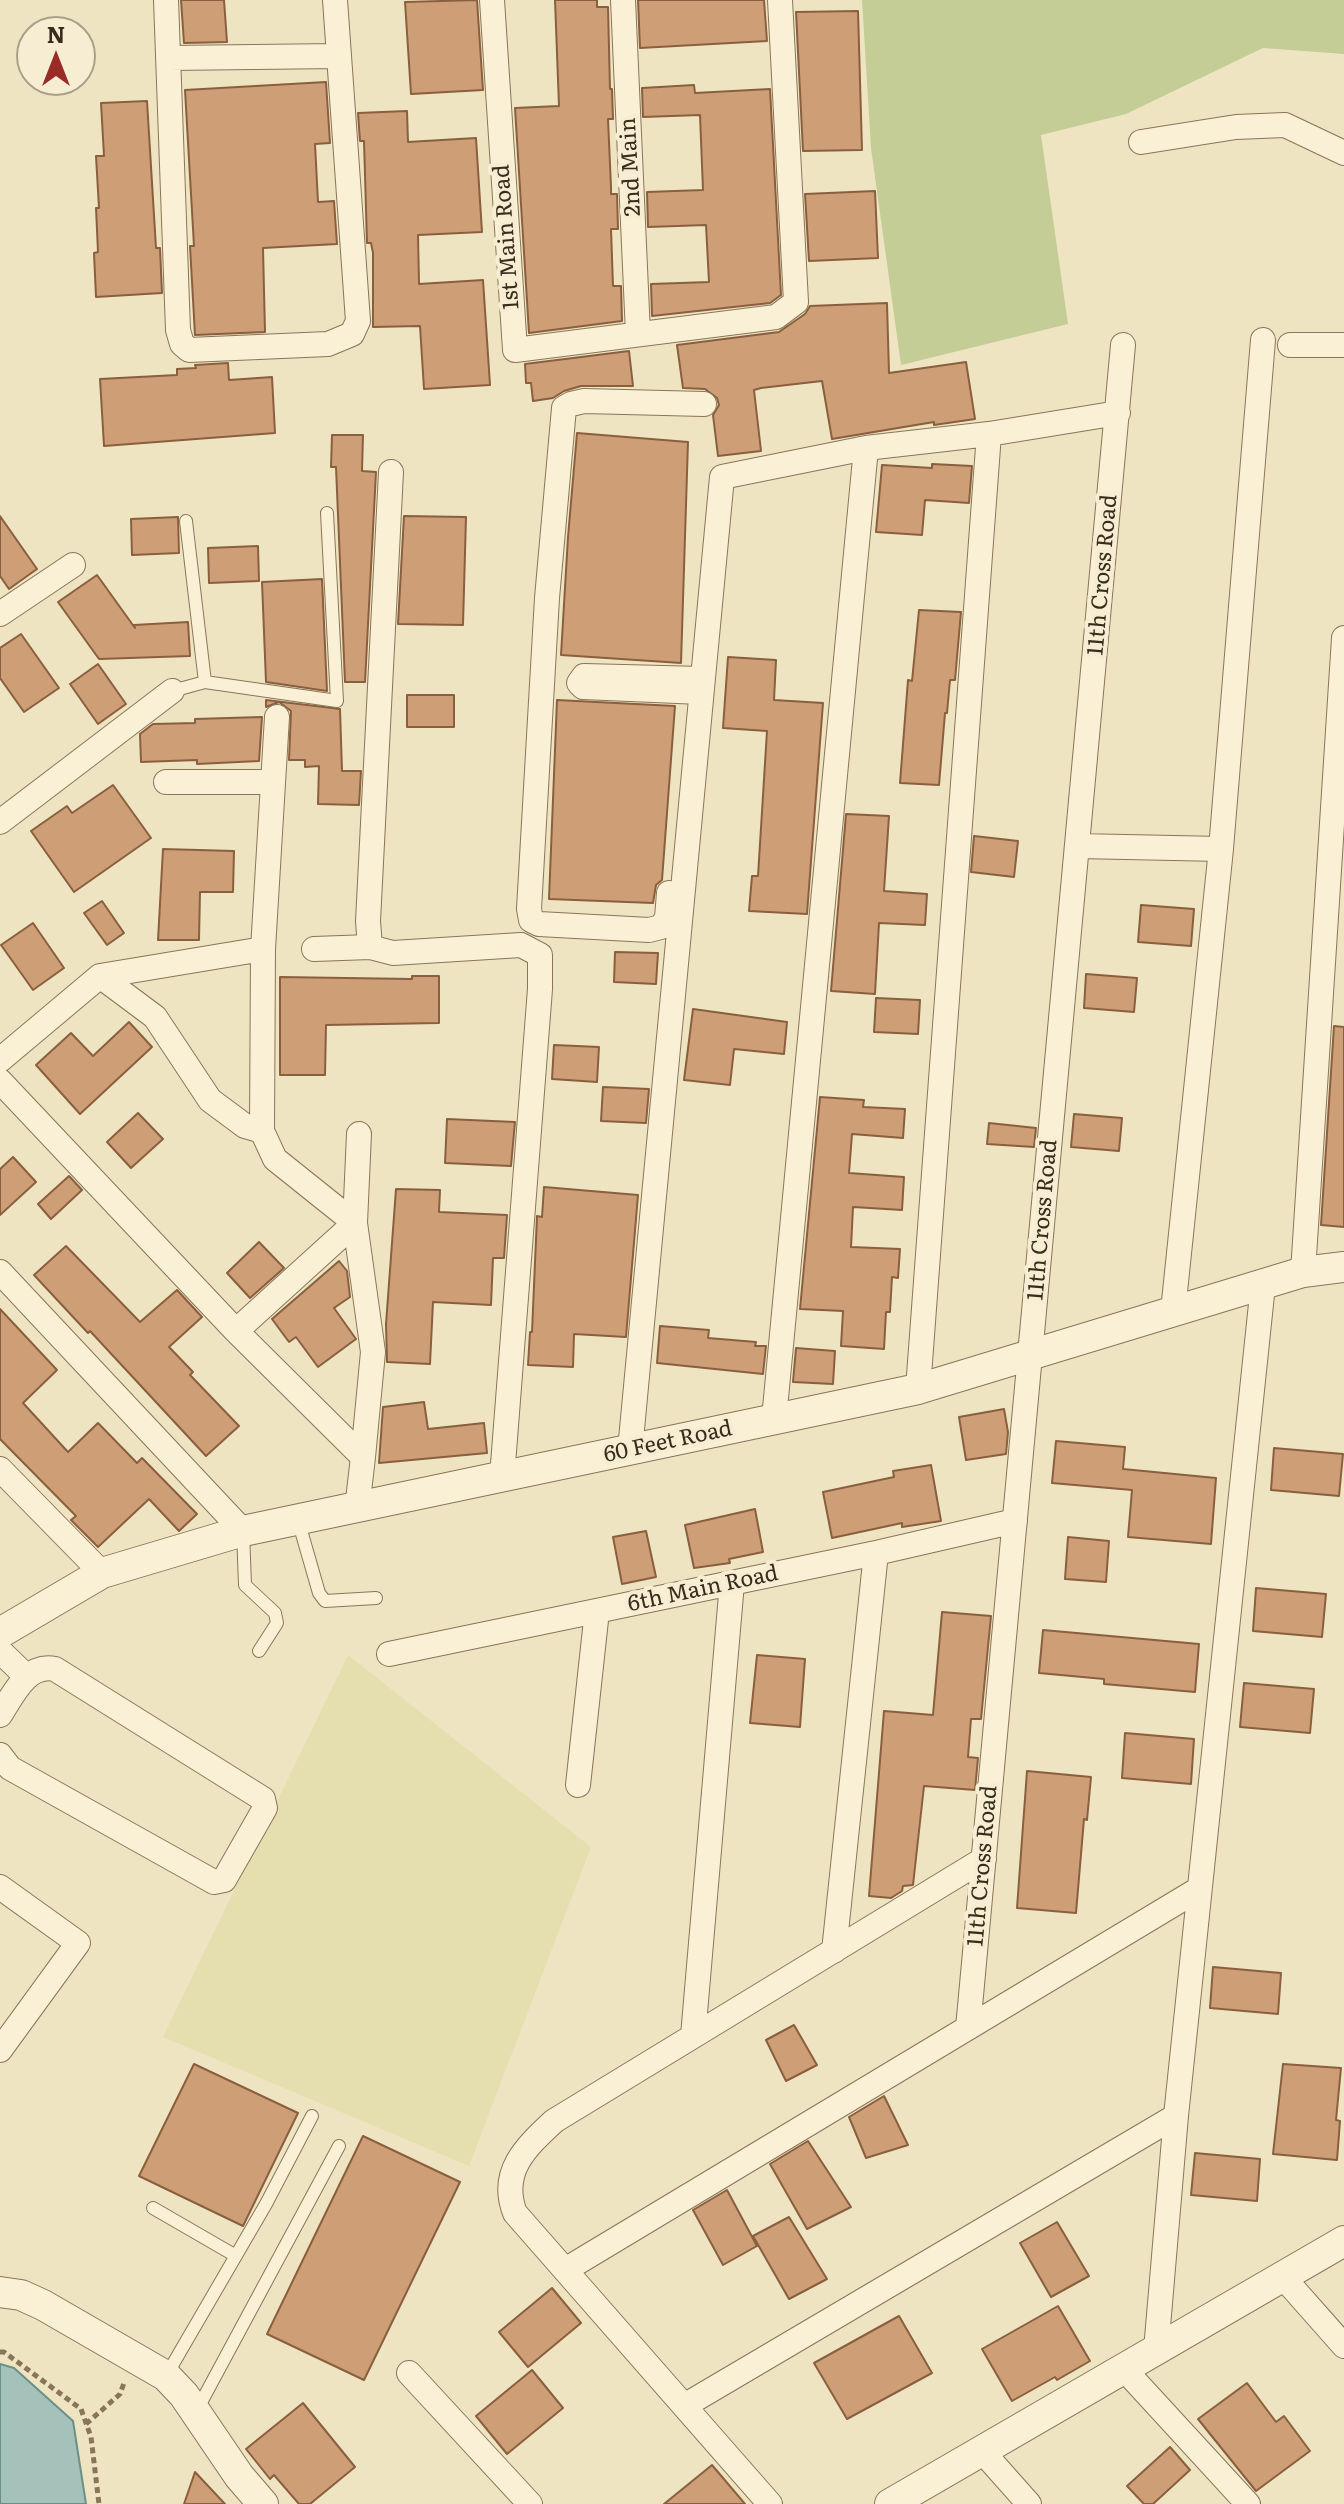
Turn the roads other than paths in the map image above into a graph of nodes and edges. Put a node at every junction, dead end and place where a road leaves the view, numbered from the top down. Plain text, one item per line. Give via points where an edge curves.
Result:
1 (166, 0) edge
2 (335, 0) edge
3 (492, 0) edge
4 (623, 0) edge
5 (780, 0) edge
6 (338, 56) junction
7 (170, 58) junction
8 (1141, 142) dead end
9 (1344, 153) edge
10 (638, 334) junction
11 (1263, 340) dead end
12 (1123, 345) dead end
13 (1290, 345) dead end
14 (1344, 345) edge
15 (704, 404) dead end
16 (1118, 413) junction
17 (989, 434) junction
18 (866, 448) junction
19 (391, 472) dead end
20 (327, 513) dead end
21 (186, 521) dead end
22 (73, 565) dead end
23 (0, 614) edge
24 (1344, 638) edge
25 (205, 682) junction
26 (541, 686) junction
27 (690, 686) junction
28 (172, 691) joint
29 (277, 717) dead end
30 (166, 782) dead end
31 (273, 782) junction
32 (1338, 808) edge
33 (0, 822) edge
34 (1078, 846) junction
35 (1221, 849) junction
36 (370, 947) junction
37 (263, 949) junction
38 (314, 949) dead end
39 (100, 976) junction
40 (0, 1060) edge
41 (0, 1081) edge
42 (262, 1131) junction
43 (359, 1134) dead end
44 (355, 1223) junction
45 (1344, 1267) edge
46 (0, 1272) edge
47 (1303, 1272) junction
48 (1263, 1285) junction
49 (1173, 1311) junction
50 (236, 1331) junction
51 (1031, 1357) junction
52 (918, 1389) junction
53 (774, 1419) junction
54 (630, 1450) junction
55 (363, 1457) junction
56 (0, 1469) edge
57 (502, 1477) junction
58 (357, 1509) junction
59 (298, 1520) junction
60 (1015, 1521) junction
61 (243, 1531) junction
62 (876, 1553) junction
63 (102, 1573) junction
64 (732, 1583) junction
65 (376, 1598) dead end
66 (597, 1611) junction
67 (0, 1633) edge
68 (0, 1651) edge
69 (259, 1651) dead end
70 (389, 1654) dead end
71 (26, 1676) junction
72 (0, 1715) edge
73 (0, 1755) edge
74 (578, 1785) dead end
75 (984, 1859) junction
76 (0, 1887) edge
77 (1199, 1889) junction
78 (834, 1951) junction
79 (968, 2028) junction
80 (693, 2036) junction
81 (0, 2050) edge
82 (312, 2116) dead end
83 (1176, 2116) junction
84 (339, 2146) dead end
85 (153, 2208) dead end
86 (1344, 2241) edge
87 (236, 2256) junction
88 (565, 2270) junction
89 (1283, 2277) junction
90 (0, 2292) edge
91 (1344, 2346) edge
92 (1156, 2350) junction
93 (1124, 2369) junction
94 (409, 2373) dead end
95 (166, 2376) junction
96 (684, 2406) junction
97 (196, 2412) junction
98 (982, 2451) junction
99 (263, 2504) edge
100 (530, 2504) edge
101 (770, 2504) edge
102 (890, 2504) edge
103 (1029, 2504) edge
104 (1248, 2504) edge

1 - 7 street
2 - 6 street
3 - 10 street, 1st Main Road via 515,350
4 - 10 street, 2nd Main
5 - 10 street via 796,302 776,317
6 - 7 street
6 - 7 street via 358,321 352,334 328,344 189,350 178,330
8 - 9 street via 1285,125
11 - 35 street
12 - 16 street, 11th Cross Road
13 - 14 street
15 - 26 street via 584,401 564,408
16 - 17 street
16 - 34 street, 11th Cross Road
17 - 18 street
17 - 52 street
18 - 27 street via 722,477
18 - 53 street
19 - 36 street
20 - 25 lane via 337,701
21 - 25 lane
22 - 23 street
24 - 32 street
25 - 28 lane
26 - 27 street
26 - 27 street via 531,920 649,930 661,927 667,918
27 - 54 street
28 - 33 street
29 - 31 street
30 - 31 street
31 - 37 street
32 - 47 street
34 - 35 street
34 - 51 street, 11th Cross Road
35 - 49 street
36 - 38 street
36 - 57 street via 393,953 521,945 540,955
37 - 39 street
37 - 42 street
39 - 40 street
39 - 42 street via 155,1017 210,1100 245,1126
41 - 50 street
42 - 44 street via 275,1159
43 - 44 street
44 - 50 street
44 - 55 street via 373,1352
45 - 47 street, 60 Feet Road
46 - 61 street
47 - 48 street, 60 Feet Road
48 - 49 street, 60 Feet Road
48 - 77 street
49 - 51 street, 60 Feet Road
50 - 55 street
51 - 52 street, 60 Feet Road
51 - 60 street, 11th Cross Road
52 - 53 street, 60 Feet Road
53 - 54 street, 60 Feet Road
54 - 57 street, 60 Feet Road
55 - 58 street
56 - 63 street
57 - 58 street, 60 Feet Road
58 - 59 street, 60 Feet Road
59 - 61 street, 60 Feet Road
59 - 65 lane via 325,1601
60 - 62 street, 6th Main Road
60 - 75 street, 11th Cross Road
61 - 63 street, 60 Feet Road
61 - 69 lane via 245,1585 275,1613 277,1623
62 - 64 street, 6th Main Road
62 - 78 street
63 - 67 street, 60 Feet Road
64 - 66 street, 6th Main Road
64 - 80 street
66 - 70 street, 6th Main Road
66 - 74 street
68 - 71 street
71 - 72 street
71 - 73 street via 45,1667 55,1669 263,1799 265,1808 224,1880 214,1882 10,1768
75 - 78 street
75 - 79 street, 11th Cross Road
76 - 81 street via 78,1943
77 - 79 street
77 - 83 street
78 - 80 street
79 - 88 street
80 - 88 street via 554,2121 515,2167 508,2196 515,2213
82 - 87 lane
83 - 92 street
83 - 96 street
84 - 97 lane
85 - 87 lane
86 - 89 street
87 - 95 lane
88 - 96 street
89 - 91 street
89 - 92 street
90 - 95 street via 32,2300
92 - 93 street
93 - 98 street
93 - 104 street
94 - 100 street
95 - 97 street
96 - 101 street
97 - 99 street
98 - 102 street
98 - 103 street

